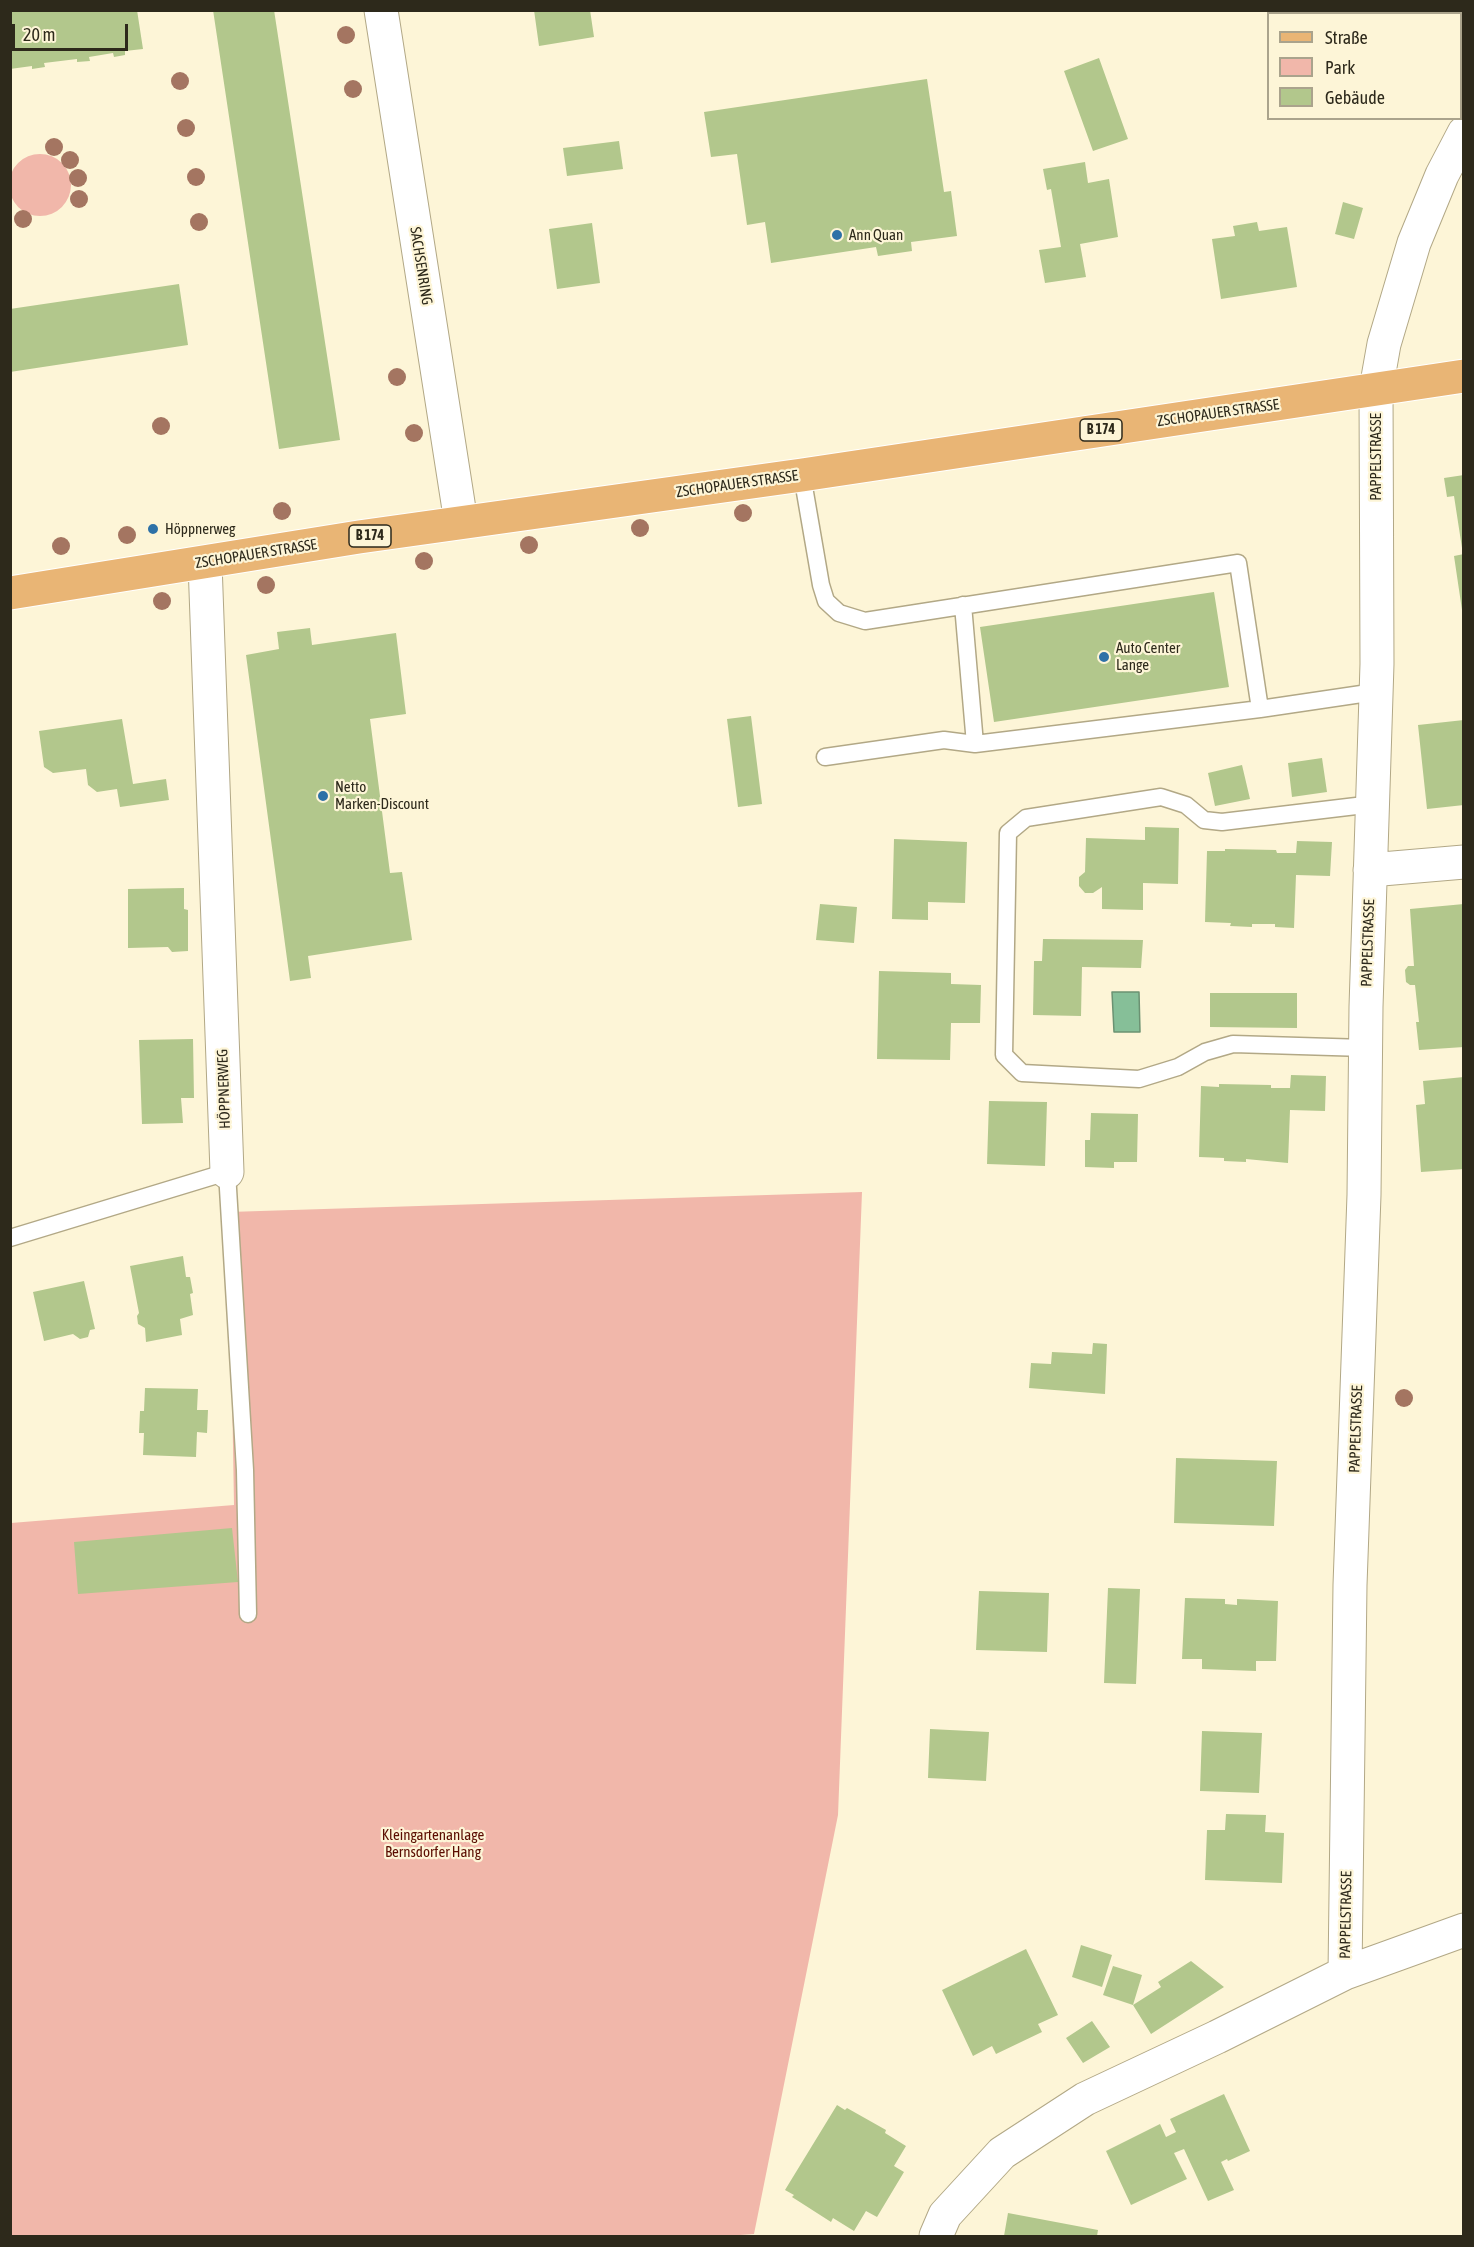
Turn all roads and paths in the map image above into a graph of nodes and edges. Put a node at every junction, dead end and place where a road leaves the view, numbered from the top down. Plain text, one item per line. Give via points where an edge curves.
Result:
1 (381, 10) edge
2 (1464, 133) edge
3 (1464, 376) edge
4 (1376, 389) junction
5 (802, 475) junction
6 (461, 522) junction
7 (205, 563) junction
8 (10, 593) edge
9 (963, 605) junction
10 (1375, 692) junction
11 (1260, 709) junction
12 (975, 744) junction
13 (825, 757) dead end
14 (1373, 804) junction
15 (1464, 862) edge
16 (1370, 870) junction
17 (1365, 1048) junction
18 (227, 1172) junction
19 (10, 1238) edge
20 (248, 1614) dead end
21 (1464, 1930) edge
22 (1346, 1973) junction
23 (936, 2236) edge

1 - 6 street, SACHSENRING
2 - 4 street, PAPPELSTRASSE via 1414,243 1384,344
3 - 4 main road, ZSCHOPAUER STRASSE / B 174
4 - 5 main road, ZSCHOPAUER STRASSE / B 174
4 - 10 street, PAPPELSTRASSE
5 - 6 main road, ZSCHOPAUER STRASSE / B 174
5 - 9 lane via 821,585 826,601 839,613 865,621
6 - 7 main road, ZSCHOPAUER STRASSE / B 174
7 - 8 main road, ZSCHOPAUER STRASSE / B 174
7 - 18 street, HÖPPNERWEG
9 - 11 lane via 1239,563
9 - 12 lane
10 - 11 lane
10 - 14 street, PAPPELSTRASSE
11 - 12 lane
12 - 13 lane via 944,740
14 - 16 street, PAPPELSTRASSE
14 - 17 lane via 1222,822 1204,820 1186,804 1161,797 1026,818 1008,833 1004,1055 1022,1073 1139,1079 1233,1044
15 - 16 street
16 - 17 street, PAPPELSTRASSE
17 - 22 street, PAPPELSTRASSE via 1364,1195 1350,1585
18 - 19 lane
18 - 20 lane, HÖPPNERWEG via 245,1470
21 - 22 street
22 - 23 street, PAPPELSTRASSE via 1085,2099 1002,2152 945,2215

